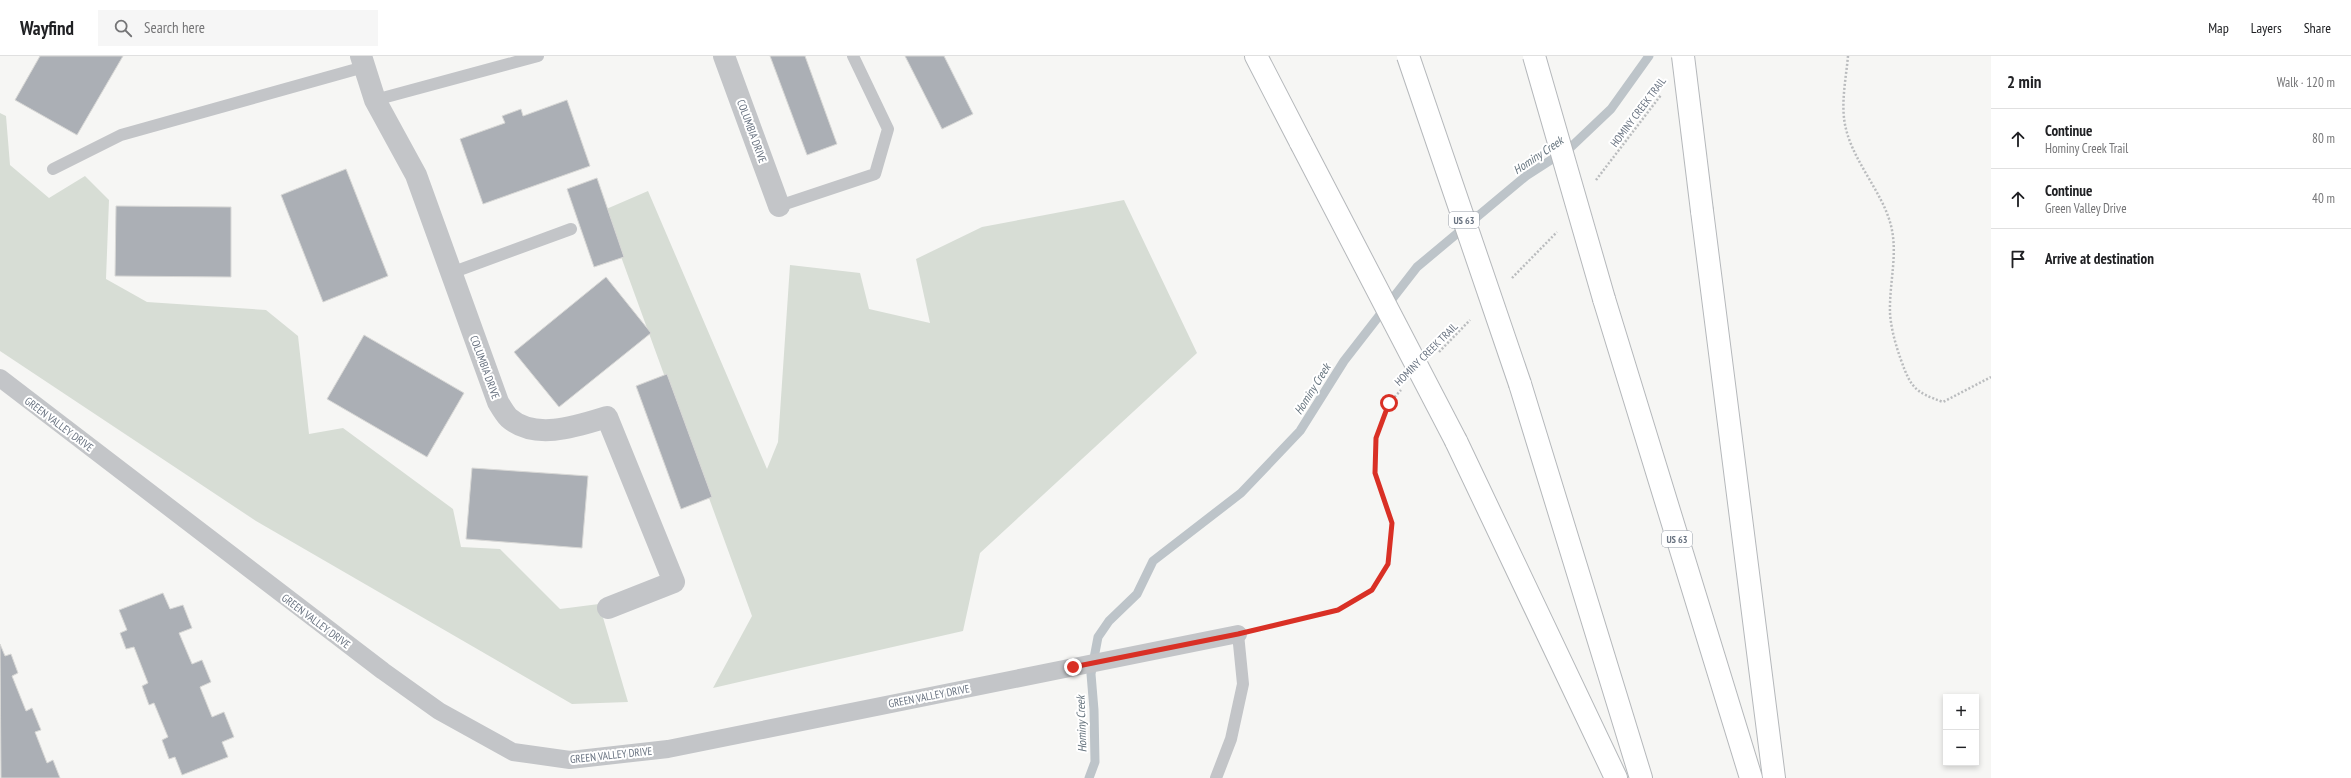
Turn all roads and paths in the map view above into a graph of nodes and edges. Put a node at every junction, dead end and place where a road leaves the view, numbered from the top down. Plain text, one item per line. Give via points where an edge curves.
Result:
1 (538, 56) edge
2 (724, 56) edge
3 (854, 56) edge
4 (1256, 56) edge
5 (1408, 56) edge
6 (1534, 56) edge
7 (1683, 56) edge
8 (1848, 56) edge
9 (363, 61) edge
10 (1662, 93) dead end
11 (375, 100) junction
12 (53, 169) dead end
13 (1592, 186) dead end
14 (779, 206) joint
15 (571, 229) dead end
16 (1559, 229) dead end
17 (451, 273) junction
18 (1510, 280) dead end
19 (1472, 319) dead end
20 (1433, 358) dead end
21 (1991, 377) edge
22 (0, 378) edge
23 (1405, 386) dead end
24 (608, 608) dead end
25 (1238, 634) junction
26 (1216, 778) edge
27 (1616, 778) edge
28 (1641, 778) edge
29 (1751, 778) edge
30 (1774, 778) edge

1 - 11 lane
2 - 14 street, COLUMBIA DRIVE
3 - 14 lane via 888,129 875,174
4 - 27 highway, bridge via 1456,441
5 - 28 highway, US 63, bridge via 1520,384
6 - 29 highway, US 63, bridge via 1604,299
7 - 30 highway, bridge
8 - 21 path via 1844,116 1846,129 1890,221 1895,243 1890,313 1896,348 1909,382 1924,395 1943,402
9 - 11 street, COLUMBIA DRIVE
9 - 12 lane via 121,135
10 - 13 path, HOMINY CREEK TRAIL
11 - 17 street, COLUMBIA DRIVE via 416,175
15 - 17 lane
16 - 18 path
17 - 24 street, COLUMBIA DRIVE via 498,402 509,418 530,428 555,430 607,417 674,582
19 - 20 path, HOMINY CREEK TRAIL
22 - 25 street, GREEN VALLEY DRIVE via 383,671 439,711 513,752 570,760 668,749
23 - 25 path, HOMINY CREEK TRAIL via 1389,403 1376,438 1375,473 1392,523 1388,564 1372,590 1338,610
25 - 26 lane via 1244,684 1231,739

